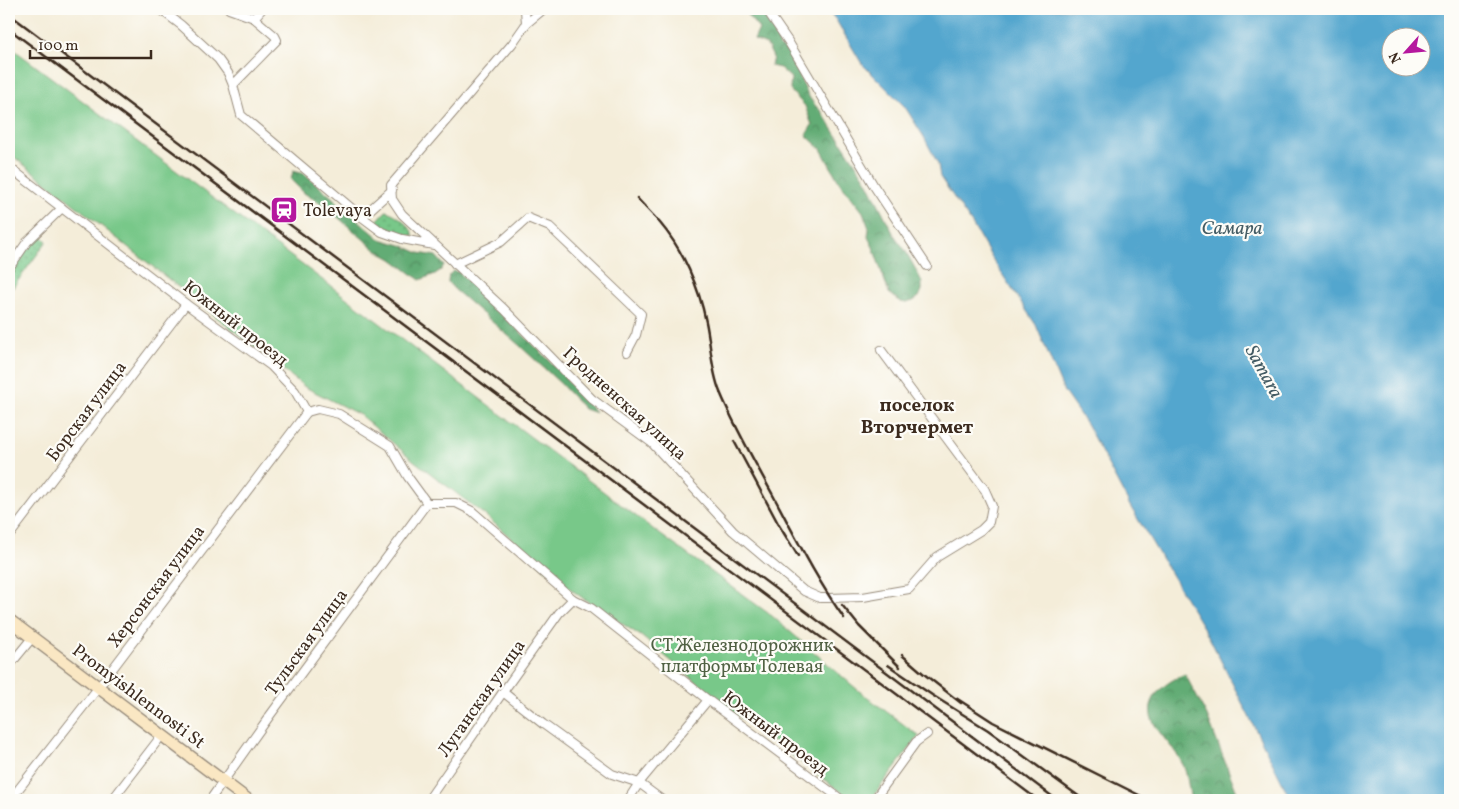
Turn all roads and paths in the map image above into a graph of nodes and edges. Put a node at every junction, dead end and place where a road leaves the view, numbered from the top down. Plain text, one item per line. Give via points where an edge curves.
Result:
1 (160, 9) edge
2 (229, 9) edge
3 (262, 9) edge
4 (525, 9) edge
5 (544, 9) edge
6 (766, 9) edge
7 (254, 18) junction
8 (526, 24) junction
9 (233, 85) junction
10 (9, 167) edge
11 (392, 190) junction
12 (62, 208) junction
13 (362, 217) junction
14 (435, 246) junction
15 (455, 264) junction
16 (927, 266) dead end
17 (9, 268) edge
18 (186, 304) junction
19 (881, 350) dead end
20 (627, 352) dead end
21 (307, 412) junction
22 (427, 503) junction
23 (9, 536) edge
24 (574, 599) junction
25 (9, 620) edge
26 (32, 638) junction
27 (9, 666) edge
28 (98, 688) junction
29 (503, 692) junction
30 (708, 700) junction
31 (927, 734) dead end
32 (162, 736) junction
33 (224, 782) junction
34 (639, 783) junction
35 (10, 800) edge
36 (112, 800) edge
37 (210, 800) edge
38 (248, 800) edge
39 (428, 800) edge
40 (628, 800) edge
41 (662, 800) edge
42 (842, 800) edge
43 (874, 800) edge

1 - 9 street via 218,59
2 - 7 street
3 - 7 street
4 - 8 street
5 - 8 street
6 - 16 street
7 - 9 street via 277,40
8 - 11 street via 391,185
9 - 13 street via 241,115
10 - 12 street, Южный проезд
11 - 13 street
11 - 14 street, Гродненская улица via 392,199 402,214
12 - 17 street via 27,242
12 - 18 street, Южный проезд
13 - 14 street via 382,232
14 - 15 street, Гродненская улица
15 - 19 street, Гродненская улица via 592,399 652,443 733,531 804,591 820,598 863,597 909,589 937,557 989,522 992,506 985,490
15 - 20 street via 501,242 528,218 550,227 641,314 636,335
18 - 21 street, Южный проезд via 271,366 295,391
18 - 23 street, Борская улица
21 - 22 street via 318,409 339,414 390,446
21 - 28 street, Херсонская улица
22 - 24 street, Южный проезд via 456,503 472,511
22 - 33 street, Тульская улица
24 - 29 street, Луганская улица via 559,613
24 - 30 street, Южный проезд via 591,608
25 - 26 main road, Promyishlennosti St
26 - 27 street
26 - 28 main road, Promyishlennosti St
28 - 32 main road, Promyishlennosti St
28 - 35 street, Херсонская улица
29 - 34 street via 612,774
29 - 39 street, Луганская улица
30 - 34 street
30 - 42 street, Южный проезд
31 - 43 street via 916,742
32 - 33 main road, Promyishlennosti St
32 - 36 street
33 - 37 street, Тульская улица
33 - 38 main road, Promyishlennosti St
34 - 40 street
34 - 41 street

